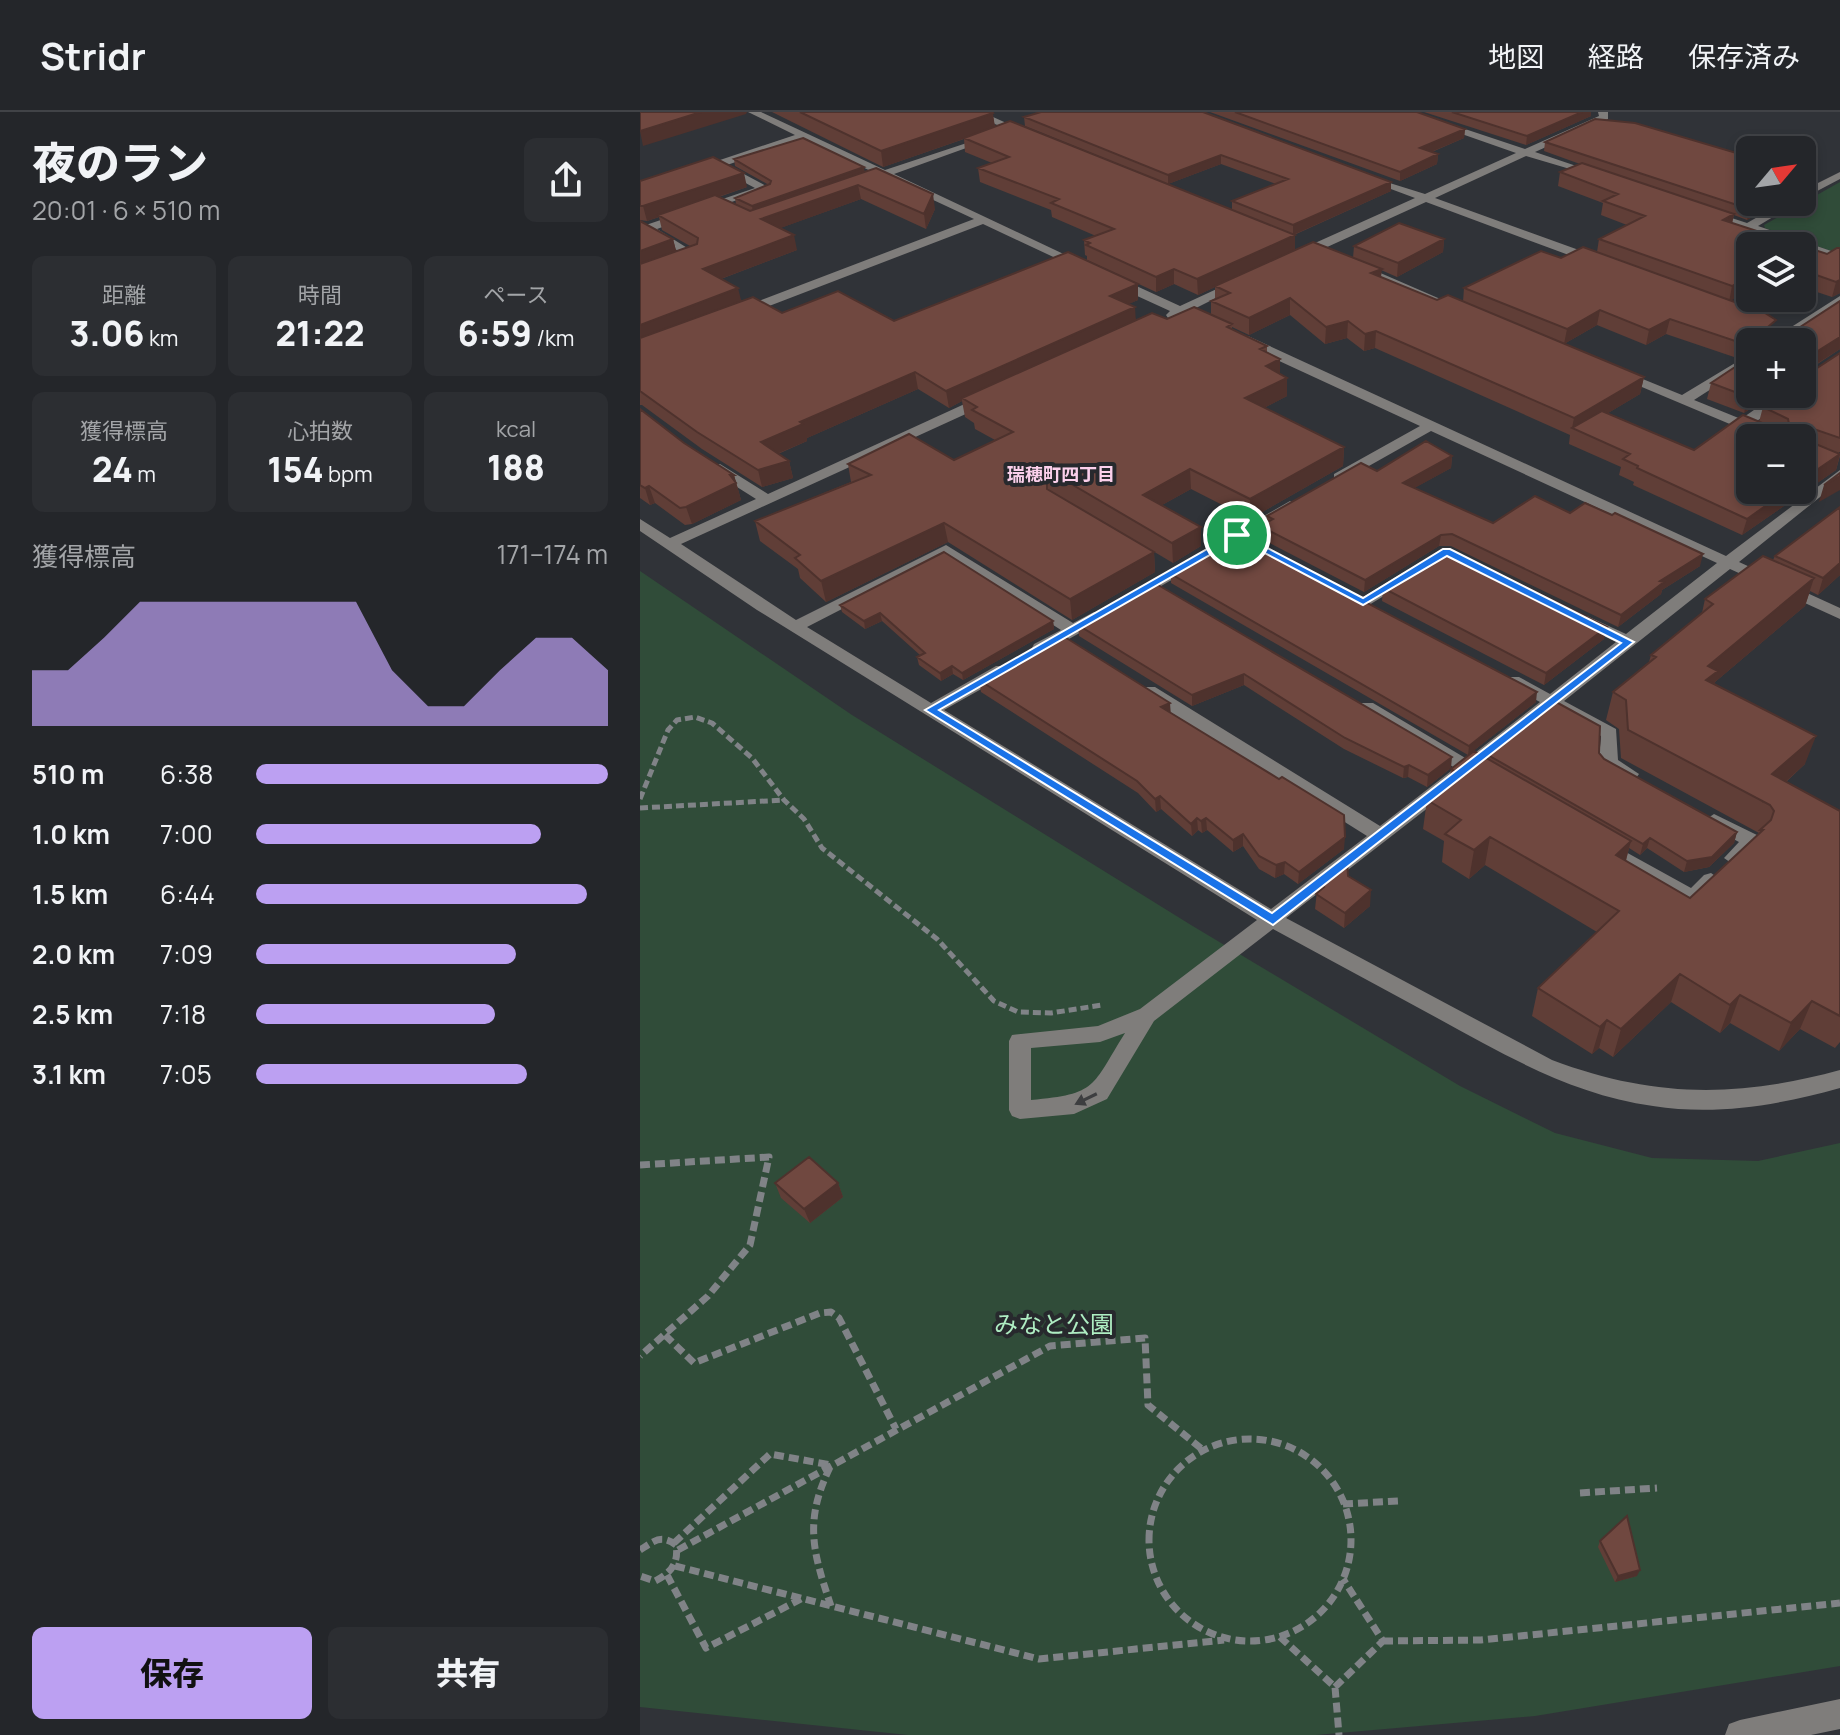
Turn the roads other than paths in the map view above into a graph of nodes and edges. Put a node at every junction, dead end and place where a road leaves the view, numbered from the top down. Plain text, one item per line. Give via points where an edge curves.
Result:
1 (753, 112) edge
2 (973, 112) edge
3 (1404, 112) edge
4 (1604, 115) edge
5 (1619, 122) edge
6 (1013, 128) junction
7 (803, 136) junction
8 (1042, 140) edge
9 (1525, 153) junction
10 (717, 164) junction
11 (704, 168) edge
12 (1353, 171) edge
13 (882, 174) junction
14 (1840, 175) edge
15 (1599, 177) edge
16 (859, 182) edge
17 (1816, 183) edge
18 (1823, 185) junction
19 (1816, 189) edge
20 (1426, 198) junction
21 (1688, 207) edge
22 (1767, 216) edge
23 (982, 220) junction
24 (643, 226) edge
25 (1748, 227) junction
26 (1298, 244) edge
27 (1312, 249) junction
28 (1326, 255) edge
29 (1840, 258) edge
30 (1341, 261) edge
31 (1285, 262) edge
32 (1615, 268) edge
33 (640, 275) edge
34 (1258, 275) edge
35 (1840, 300) edge
36 (1181, 311) junction
37 (1469, 313) edge
38 (723, 319) edge
39 (1155, 323) edge
40 (1775, 326) edge
41 (1780, 328) edge
42 (1796, 328) edge
43 (1222, 330) edge
44 (1236, 336) edge
45 (1736, 367) edge
46 (1612, 372) edge
47 (996, 395) edge
48 (1683, 401) junction
49 (1766, 408) edge
50 (1740, 424) edge
51 (1743, 424) edge
52 (1429, 426) junction
53 (707, 461) edge
54 (1837, 467) edge
55 (1329, 483) edge
56 (1303, 498) edge
57 (766, 499) junction
58 (640, 524) edge
59 (669, 544) junction
60 (1729, 563) junction
61 (1422, 566) edge
62 (1363, 602) edge
63 (1573, 614) edge
64 (1840, 614) edge
65 (795, 627) junction
66 (1069, 637) junction
67 (1629, 642) junction
68 (1497, 673) edge
69 (1128, 678) edge
70 (1346, 695) edge
71 (1551, 701) junction
72 (931, 710) junction
73 (1469, 767) junction
74 (1648, 784) edge
75 (1500, 788) edge
76 (1700, 813) edge
77 (1380, 835) junction
78 (1583, 835) edge
79 (1273, 920) junction
80 (1147, 1015) junction
81 (1074, 1037) junction
82 (1111, 1076) junction
83 (1840, 1079) edge
84 (1840, 1714) edge
85 (1740, 1735) edge

1 - 7 street
2 - 6 street
3 - 9 street
4 - 5 street
4 - 9 street
6 - 8 street
6 - 13 street
7 - 10 street
7 - 13 street
9 - 15 street
9 - 20 street
10 - 11 street
10 - 24 street via 764,188 725,206
12 - 20 street
13 - 16 street
13 - 23 street
14 - 18 street
17 - 18 street
18 - 19 street
20 - 27 street
20 - 32 street
21 - 25 street
22 - 25 street
23 - 36 street
23 - 38 street
24 - 33 street via 694,256
25 - 29 street
26 - 27 street
27 - 28 street
27 - 31 street
30 - 37 street
34 - 36 street
35 - 42 street
36 - 39 street
36 - 43 street
40 - 41 street
44 - 52 street
45 - 48 street
46 - 48 street
47 - 57 street
48 - 50 street
49 - 51 street
52 - 55 street
52 - 60 street
53 - 57 street
54 - 60 street
56 - 66 street via 1244,539 1168,569 1162,588
57 - 59 street
58 - 59 street
59 - 65 street
60 - 64 street
60 - 67 street
61 - 62 street
63 - 67 street
65 - 66 street via 946,550
65 - 72 street
66 - 72 street
67 - 71 street
68 - 71 street
69 - 77 street
70 - 73 street
71 - 73 street
71 - 74 street via 1610,733 1609,763
72 - 79 street
73 - 75 street
73 - 77 street
76 - 78 street via 1752,841 1693,898
77 - 79 street
79 - 80 street
79 - 83 street via 1583,1083 1668,1101 1712,1101 1791,1094
80 - 81 street via 1112,1030
80 - 82 street
81 - 82 street via 1098,1041 1111,1056
82 -> 81 street via 1099,1093 1074,1105 1020,1110 1020,1041
84 - 85 street

